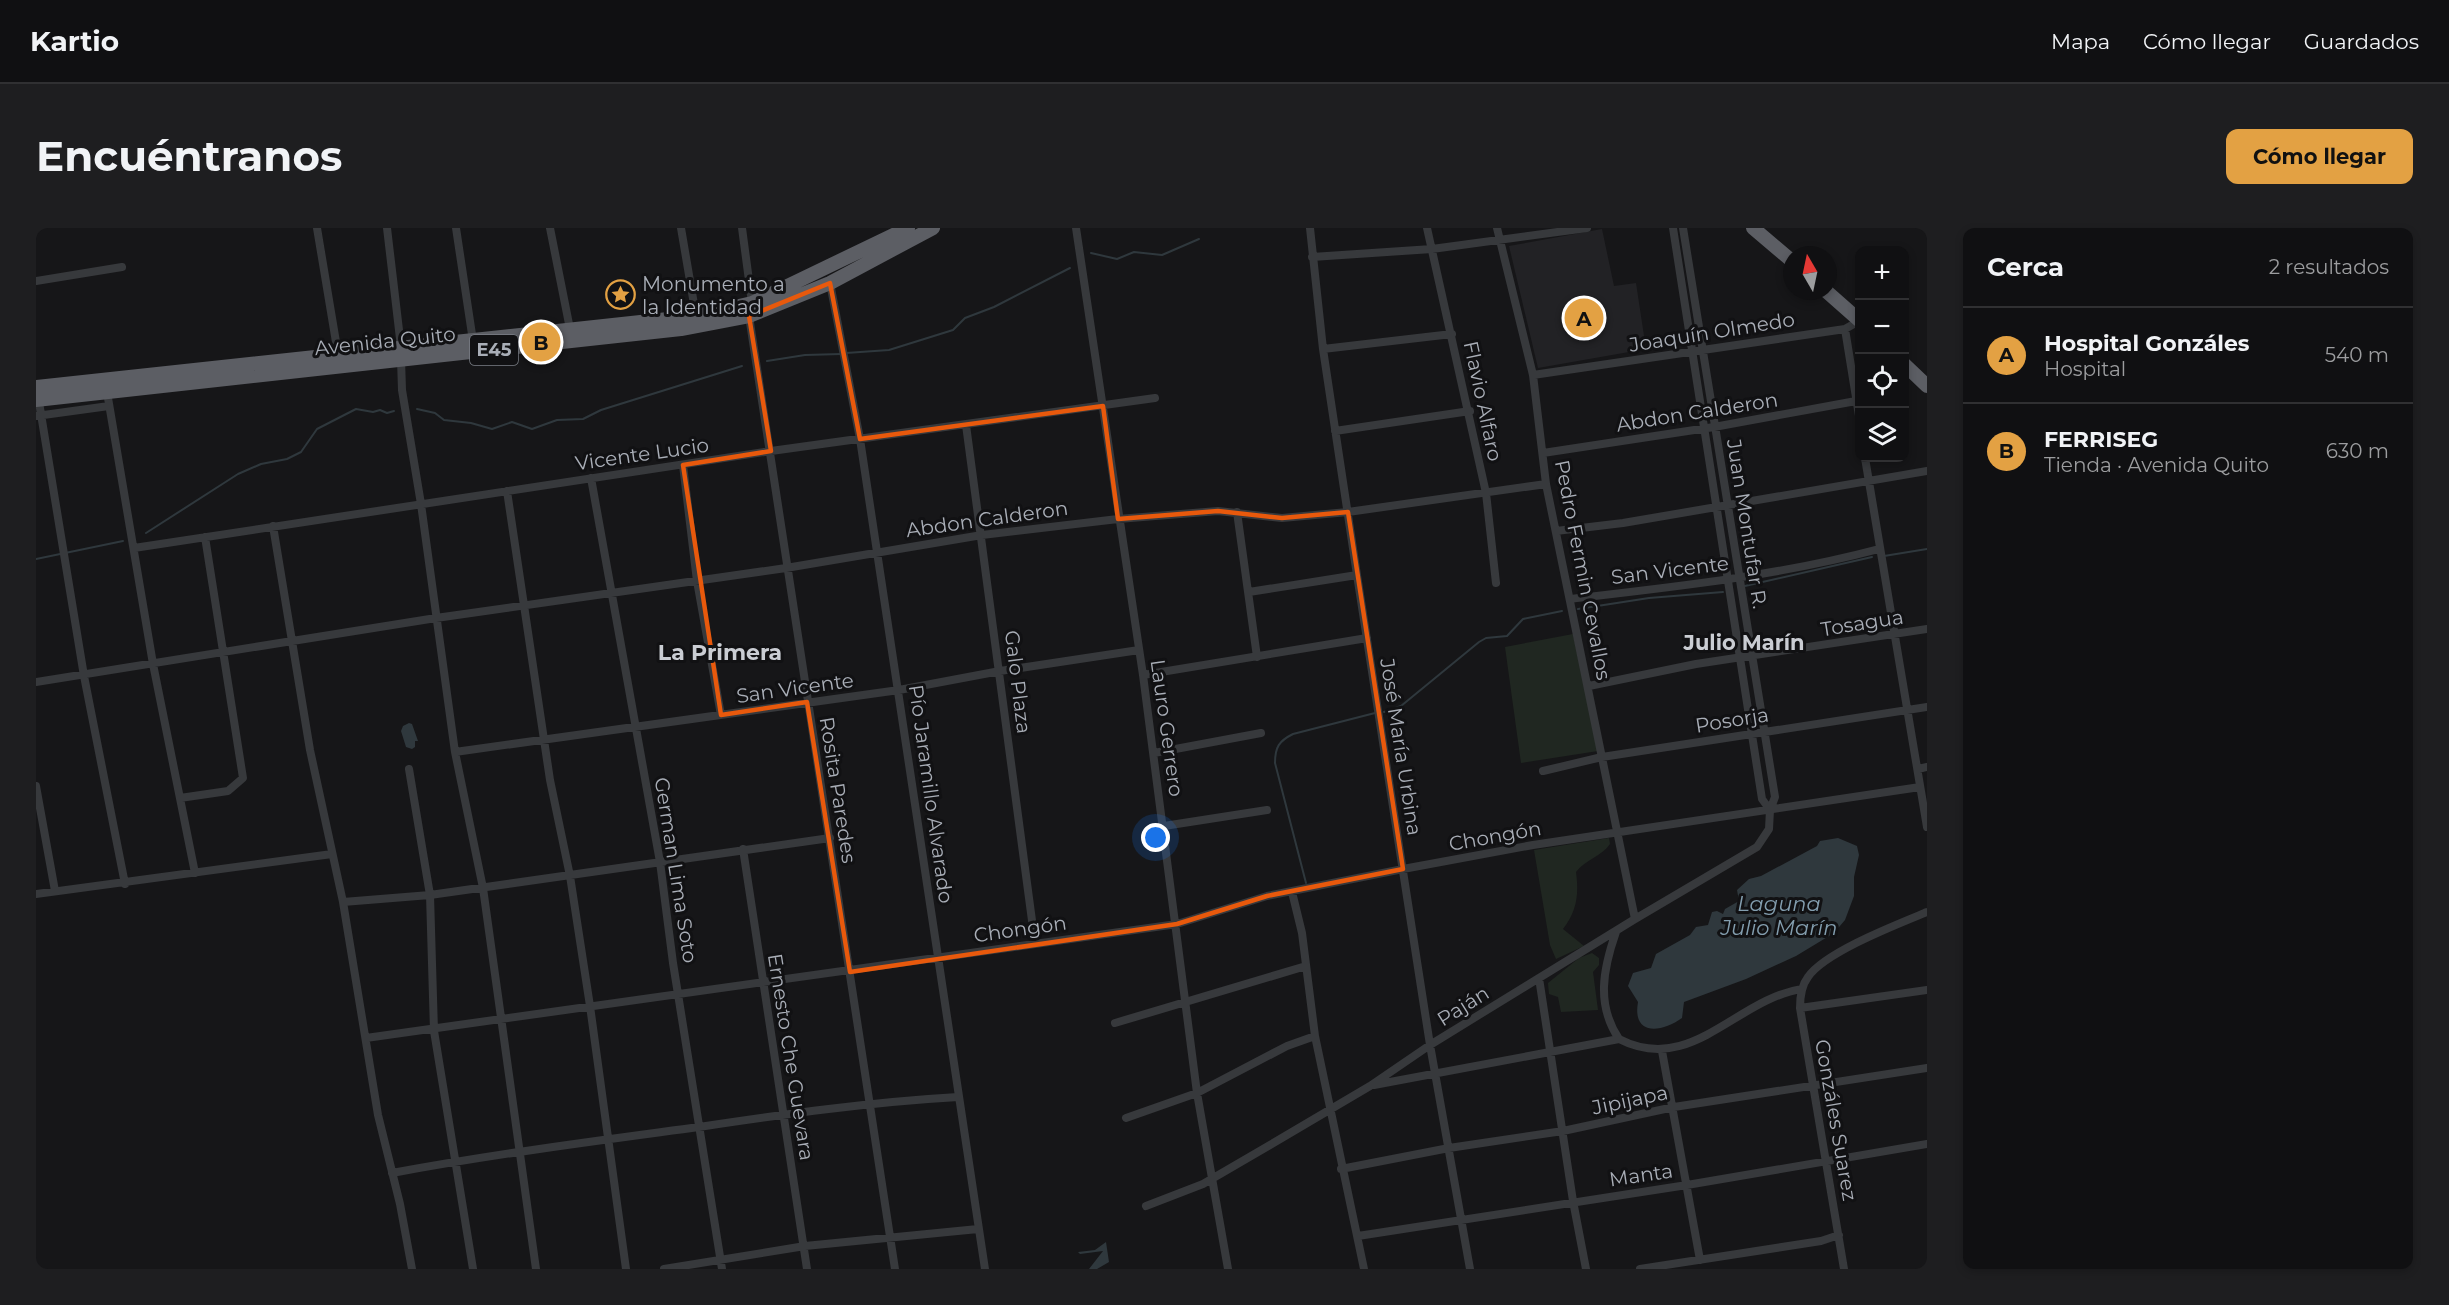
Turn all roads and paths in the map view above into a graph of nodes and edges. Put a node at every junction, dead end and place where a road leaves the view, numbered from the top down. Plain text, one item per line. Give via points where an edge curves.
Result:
1 (317, 228) edge
2 (387, 228) edge
3 (456, 228) edge
4 (550, 228) edge
5 (681, 228) edge
6 (742, 228) edge
7 (908, 228) edge
8 (933, 228) edge
9 (1076, 228) edge
10 (1310, 228) edge
11 (1427, 228) edge
12 (1497, 228) edge
13 (1587, 228) edge
14 (1673, 228) edge
15 (1683, 228) edge
16 (1755, 228) edge
17 (1500, 241) junction
18 (1432, 249) junction
19 (1783, 253) edge
20 (1312, 257) junction
21 (122, 267) dead end
22 (36, 281) edge
23 (830, 283) junction
24 (1836, 300) edge
25 (750, 309) junction
26 (696, 316) junction
27 (1855, 317) edge
28 (1855, 323) edge
29 (570, 329) junction
30 (1845, 329) junction
31 (1452, 334) junction
32 (473, 341) junction
33 (1323, 349) junction
34 (1702, 350) junction
35 (1692, 352) junction
36 (401, 353) junction
37 (338, 354) junction
38 (1909, 368) edge
39 (1533, 375) junction
40 (1927, 386) edge
41 (37, 392) edge
42 (1855, 394) edge
43 (1155, 398) dead end
44 (108, 399) junction
45 (1855, 401) edge
46 (1103, 406) junction
47 (1470, 411) junction
48 (39, 415) edge
49 (966, 425) junction
50 (1714, 427) junction
51 (1703, 428) junction
52 (1335, 431) junction
53 (860, 439) junction
54 (771, 451) junction
55 (1543, 453) junction
56 (1867, 462) edge
57 (683, 465) junction
58 (1927, 471) edge
59 (591, 478) junction
60 (1869, 481) junction
61 (1546, 484) junction
62 (507, 491) junction
63 (1486, 493) junction
64 (421, 504) junction
65 (1726, 505) junction
66 (1715, 507) junction
67 (1237, 512) junction
68 (1348, 512) junction
69 (1118, 519) junction
70 (273, 526) junction
71 (1556, 531) junction
72 (982, 535) junction
73 (205, 537) junction
74 (134, 548) junction
75 (1879, 549) junction
76 (875, 552) junction
77 (786, 568) junction
78 (1357, 575) junction
79 (1739, 579) junction
80 (697, 581) junction
81 (1727, 581) junction
82 (1496, 583) dead end
83 (1249, 592) junction
84 (610, 593) junction
85 (1570, 599) junction
86 (526, 605) junction
87 (436, 618) junction
88 (1927, 629) edge
89 (1894, 634) junction
90 (1367, 638) junction
91 (293, 641) junction
92 (1139, 650) junction
93 (225, 652) junction
94 (1751, 656) junction
95 (1257, 657) junction
96 (1740, 658) junction
97 (153, 664) junction
98 (1000, 671) junction
99 (1143, 675) junction
100 (84, 676) junction
101 (36, 682) edge
102 (1588, 686) junction
103 (898, 690) junction
104 (807, 702) junction
105 (1927, 707) edge
106 (1908, 710) junction
107 (720, 715) junction
108 (636, 727) junction
109 (1764, 732) junction
110 (1261, 734) dead end
111 (1752, 734) junction
112 (544, 738) junction
113 (454, 752) junction
114 (1154, 753) junction
115 (1602, 757) junction
116 (1927, 767) edge
117 (1918, 768) junction
118 (409, 769) dead end
119 (1543, 771) dead end
120 (36, 786) edge
121 (1920, 787) junction
122 (180, 798) junction
123 (1267, 810) dead end
124 (1770, 810) junction
125 (1164, 826) junction
126 (1927, 827) edge
127 (1616, 833) junction
128 (830, 838) junction
129 (743, 849) junction
130 (332, 854) junction
131 (660, 862) junction
132 (1403, 869) junction
133 (195, 873) junction
134 (570, 876) junction
135 (125, 884) junction
136 (483, 888) junction
137 (55, 891) junction
138 (1292, 892) junction
139 (36, 894) edge
140 (430, 895) junction
141 (343, 902) junction
142 (1927, 912) edge
143 (1635, 919) junction
144 (1177, 924) junction
145 (1616, 932) junction
146 (1035, 943) junction
147 (938, 956) junction
148 (1306, 966) junction
149 (850, 972) junction
150 (1539, 978) junction
151 (763, 984) junction
152 (1802, 989) junction
153 (1927, 990) edge
154 (678, 994) junction
155 (1186, 999) junction
156 (590, 1006) junction
157 (1800, 1008) junction
158 (500, 1021) junction
159 (1115, 1023) dead end
160 (434, 1031) junction
161 (1315, 1036) junction
162 (366, 1038) junction
163 (1619, 1039) junction
164 (1430, 1045) junction
165 (1552, 1051) junction
166 (1662, 1051) junction
167 (1927, 1068) edge
168 (1436, 1076) junction
169 (1370, 1086) junction
170 (1813, 1088) junction
171 (1197, 1093) junction
172 (958, 1097) junction
173 (870, 1102) junction
174 (1674, 1107) junction
175 (1330, 1109) junction
176 (782, 1114) junction
177 (1126, 1118) dead end
178 (698, 1127) junction
179 (1563, 1131) junction
180 (609, 1138) junction
181 (1927, 1144) edge
182 (1449, 1148) junction
183 (521, 1150) junction
184 (456, 1161) junction
185 (1828, 1162) junction
186 (1341, 1169) junction
187 (392, 1173) junction
188 (1212, 1178) junction
189 (1687, 1185) junction
190 (1573, 1201) junction
191 (1146, 1206) dead end
192 (1461, 1219) junction
193 (978, 1229) junction
194 (1839, 1235) junction
195 (1358, 1236) junction
196 (891, 1237) junction
197 (805, 1246) junction
198 (721, 1259) junction
199 (1700, 1260) junction
200 (412, 1269) edge
201 (473, 1269) edge
202 (536, 1269) edge
203 (626, 1269) edge
204 (664, 1269) edge
205 (722, 1269) edge
206 (807, 1269) edge
207 (895, 1269) edge
208 (984, 1269) edge
209 (1228, 1269) edge
210 (1364, 1269) edge
211 (1470, 1269) edge
212 (1586, 1269) edge
213 (1640, 1269) edge
214 (1844, 1269) edge

1 - 37 street
2 - 36 street
3 - 32 street
4 - 29 street
5 - 26 street
6 - 25 street, Rosita Paredes
7 - 25 highway, Avenida Quito / E45
8 - 23 highway, Avenida Quito / E45
9 - 46 street, Lauro Gerrero
10 - 20 street, José María Urbina
11 - 18 street, Flavio Alfaro
12 - 17 street, Pedro Fermin Cevallos
13 - 17 street
14 - 35 street, Juan Montufar R.
15 - 34 street, Juan Montufar R.
16 - 19 highway
17 - 18 street
17 - 39 street, Pedro Fermin Cevallos
18 - 20 street
18 - 31 street, Flavio Alfaro
20 - 33 street, José María Urbina
21 - 22 street
23 - 25 highway, Avenida Quito / E45
23 - 53 street, Pío Jaramillo Alvarado
24 - 27 highway
25 - 26 highway, Avenida Quito / E45
25 - 36 highway, Avenida Quito / E45 via 681,329
25 - 54 street, Rosita Paredes
26 - 29 highway, Avenida Quito / E45
28 - 30 street, Joaquín Olmedo
29 - 32 highway, Avenida Quito / E45
30 - 34 street, Joaquín Olmedo
30 - 42 street
31 - 33 street
31 - 47 street, Flavio Alfaro
32 - 36 highway, Avenida Quito / E45
33 - 52 street, José María Urbina
34 - 35 street, Joaquín Olmedo
34 - 50 street, Juan Montufar R.
35 - 39 street, Joaquín Olmedo
35 - 51 street, Juan Montufar R.
36 - 37 highway, Avenida Quito / E45
36 - 44 highway, Avenida Quito / E45
36 - 64 street via 402,390
37 - 41 highway, Avenida Quito / E45
38 - 40 highway
39 - 55 street, Pedro Fermin Cevallos
41 - 44 highway, Avenida Quito / E45
41 - 48 street
43 - 46 street, Vicente Lucio
44 - 48 street
44 - 74 street
45 - 50 street, Abdon Calderon
46 - 49 street, Vicente Lucio
46 - 69 street, Lauro Gerrero
47 - 52 street
47 - 63 street, Flavio Alfaro
48 - 100 street
49 - 53 street, Vicente Lucio
49 - 72 street, Galo Plaza
50 - 51 street, Abdon Calderon
50 - 65 street, Juan Montufar R.
51 - 55 street, Abdon Calderon
51 - 66 street, Juan Montufar R.
52 - 68 street, José María Urbina
53 - 54 street, Vicente Lucio
53 - 76 street, Pío Jaramillo Alvarado
54 - 57 street, Vicente Lucio
54 - 77 street, Rosita Paredes
55 - 61 street, Pedro Fermin Cevallos
56 - 60 street
57 - 59 street, Vicente Lucio
57 - 80 street
58 - 60 street
59 - 62 street, Vicente Lucio
59 - 84 street, German Lima Soto
60 - 65 street
60 - 75 street
61 - 63 street, Abdon Calderon
61 - 71 street, Pedro Fermin Cevallos
62 - 64 street, Vicente Lucio
62 - 86 street
63 - 68 street, Abdon Calderon
63 - 82 street, Flavio Alfaro
64 - 70 street, Vicente Lucio
64 - 87 street
65 - 66 street
65 - 79 street, Juan Montufar R.
66 - 71 street
66 - 81 street, Juan Montufar R.
67 - 68 street, Abdon Calderon via 1282,518
67 - 69 street, Abdon Calderon
67 - 83 street
68 - 78 street, José María Urbina
69 - 72 street, Abdon Calderon
69 - 92 street, Lauro Gerrero
70 - 73 street, Vicente Lucio
70 - 91 street
71 - 85 street, Pedro Fermin Cevallos
72 - 76 street, Abdon Calderon
72 - 98 street, Galo Plaza
73 - 74 street, Vicente Lucio
73 - 93 street
74 - 97 street
75 - 79 street, San Vicente via 1816,566
75 - 89 street
76 - 77 street, Abdon Calderon
76 - 103 street, Pío Jaramillo Alvarado
77 - 80 street, Abdon Calderon
77 - 104 street, Rosita Paredes
78 - 83 street
78 - 90 street, José María Urbina
79 - 81 street, San Vicente
79 - 94 street, Juan Montufar R.
80 - 84 street, Abdon Calderon
80 - 107 street
81 - 85 street, San Vicente
81 - 96 street, Juan Montufar R.
83 - 95 street
84 - 86 street, Abdon Calderon
84 - 108 street, German Lima Soto
85 - 102 street, Pedro Fermin Cevallos
86 - 87 street, Abdon Calderon
86 - 112 street
87 - 91 street, Abdon Calderon
87 - 113 street
88 - 89 street, Tosagua
89 - 94 street, Tosagua
89 - 106 street
90 - 95 street
90 - 132 street, José María Urbina
91 - 93 street, Abdon Calderon
91 - 130 street
92 - 98 street, San Vicente
92 - 99 street, Lauro Gerrero
93 - 97 street, Abdon Calderon
93 - 122 street via 243,778 228,790
94 - 96 street, Tosagua
94 - 109 street, Juan Montufar R.
95 - 99 street
96 - 102 street, Tosagua
96 - 111 street, Juan Montufar R.
97 - 100 street, Abdon Calderon
97 - 122 street
98 - 103 street, San Vicente
98 - 146 street, Galo Plaza
99 - 114 street, Lauro Gerrero
100 - 101 street, Abdon Calderon
100 - 135 street
102 - 115 street, Pedro Fermin Cevallos
103 - 104 street, San Vicente
103 - 147 street, Pío Jaramillo Alvarado
104 - 107 street, San Vicente
104 - 128 street, Rosita Paredes
105 - 106 street, Posorja
106 - 109 street, Posorja
106 - 117 street
107 - 108 street, San Vicente
108 - 112 street, San Vicente
108 - 131 street, German Lima Soto
109 - 111 street, Posorja
109 - 124 street, Juan Montufar R. via 1775,797
110 - 114 street
111 - 115 street, Posorja
111 - 124 street, Juan Montufar R. via 1762,799
112 - 113 street, San Vicente
112 - 134 street
113 - 136 street
114 - 125 street, Lauro Gerrero
115 - 119 street, Posorja
115 - 127 street, Pedro Fermin Cevallos
116 - 117 street
117 - 121 street
118 - 140 street
120 - 137 street
121 - 124 street, Chongón
121 - 126 street
122 - 133 street
123 - 125 street
124 - 127 street, Chongón
124 - 143 street, Paján via 1769,829 1757,848
125 - 144 street, Lauro Gerrero
127 - 132 street, Chongón
127 - 143 street, Pedro Fermin Cevallos
128 - 129 street
128 - 149 street, Rosita Paredes
129 - 131 street
129 - 151 street, Ernesto Che Guevara
130 - 133 street
130 - 141 street
131 - 134 street
131 - 154 street, German Lima Soto
132 - 138 street, Chongón
132 - 164 street, José María Urbina
133 - 135 street
134 - 136 street
134 - 156 street
135 - 137 street
136 - 140 street
136 - 158 street
137 - 139 street
138 - 144 street, Chongón
138 - 148 street
140 - 141 street
140 - 160 street
141 - 162 street
142 - 152 street, Gonzáles Suarez via 1875,933 1813,970
143 - 145 street, Paján
144 - 146 street, Chongón
144 - 155 street, Lauro Gerrero
145 - 150 street, Paján
145 - 163 street via 1605,962 1603,988 1610,1024
146 - 147 street, Chongón
147 - 149 street, Chongón
147 - 172 street, Pío Jaramillo Alvarado
148 - 155 street
148 - 161 street
149 - 151 street, Chongón
149 - 173 street, Rosita Paredes
150 - 164 street, Paján
150 - 165 street
151 - 154 street, Chongón
151 - 176 street, Ernesto Che Guevara
152 - 157 street, Gonzáles Suarez
152 - 166 street via 1785,993 1693,1042
153 - 157 street
154 - 156 street, Chongón
154 - 178 street, German Lima Soto
155 - 159 street
155 - 171 street, Lauro Gerrero
156 - 158 street, Chongón
156 - 180 street
157 - 170 street, Gonzáles Suarez
158 - 160 street, Chongón
158 - 183 street
160 - 162 street, Chongón
160 - 184 street
161 - 171 street via 1287,1046
161 - 175 street
162 - 187 street
163 - 165 street
163 - 166 street
164 - 168 street, José María Urbina
164 - 169 street, Paján
165 - 168 street
165 - 179 street
166 - 174 street
167 - 170 street, Jipijapa
168 - 169 street
168 - 182 street, José María Urbina
169 - 175 street, Paján
170 - 174 street, Jipijapa
170 - 185 street, Gonzáles Suarez
171 - 177 street
171 - 188 street, Lauro Gerrero
172 - 173 street
172 - 193 street, Pío Jaramillo Alvarado
173 - 176 street
173 - 196 street, Rosita Paredes
174 - 179 street, Jipijapa
174 - 189 street
175 - 186 street
175 - 188 street, Paján
176 - 178 street
176 - 197 street, Ernesto Che Guevara
178 - 180 street
178 - 198 street, German Lima Soto
179 - 182 street, Jipijapa
179 - 190 street
180 - 183 street
180 - 203 street
181 - 185 street, Manta
182 - 186 street, Jipijapa
182 - 192 street, José María Urbina
183 - 184 street
183 - 202 street
184 - 187 street
184 - 201 street
185 - 189 street, Manta
185 - 194 street, Gonzáles Suarez
186 - 195 street
187 - 200 street
188 - 191 street, Paján
188 - 209 street, Lauro Gerrero
189 - 190 street, Manta
189 - 199 street
190 - 192 street, Manta
190 - 212 street
192 - 195 street, Manta
192 - 211 street, José María Urbina
193 - 196 street
193 - 208 street, Pío Jaramillo Alvarado
194 - 199 street
194 - 214 street, Gonzáles Suarez
195 - 210 street
196 - 197 street
196 - 207 street, Rosita Paredes
197 - 198 street
197 - 206 street, Ernesto Che Guevara
198 - 204 street
198 - 205 street, German Lima Soto
199 - 213 street

